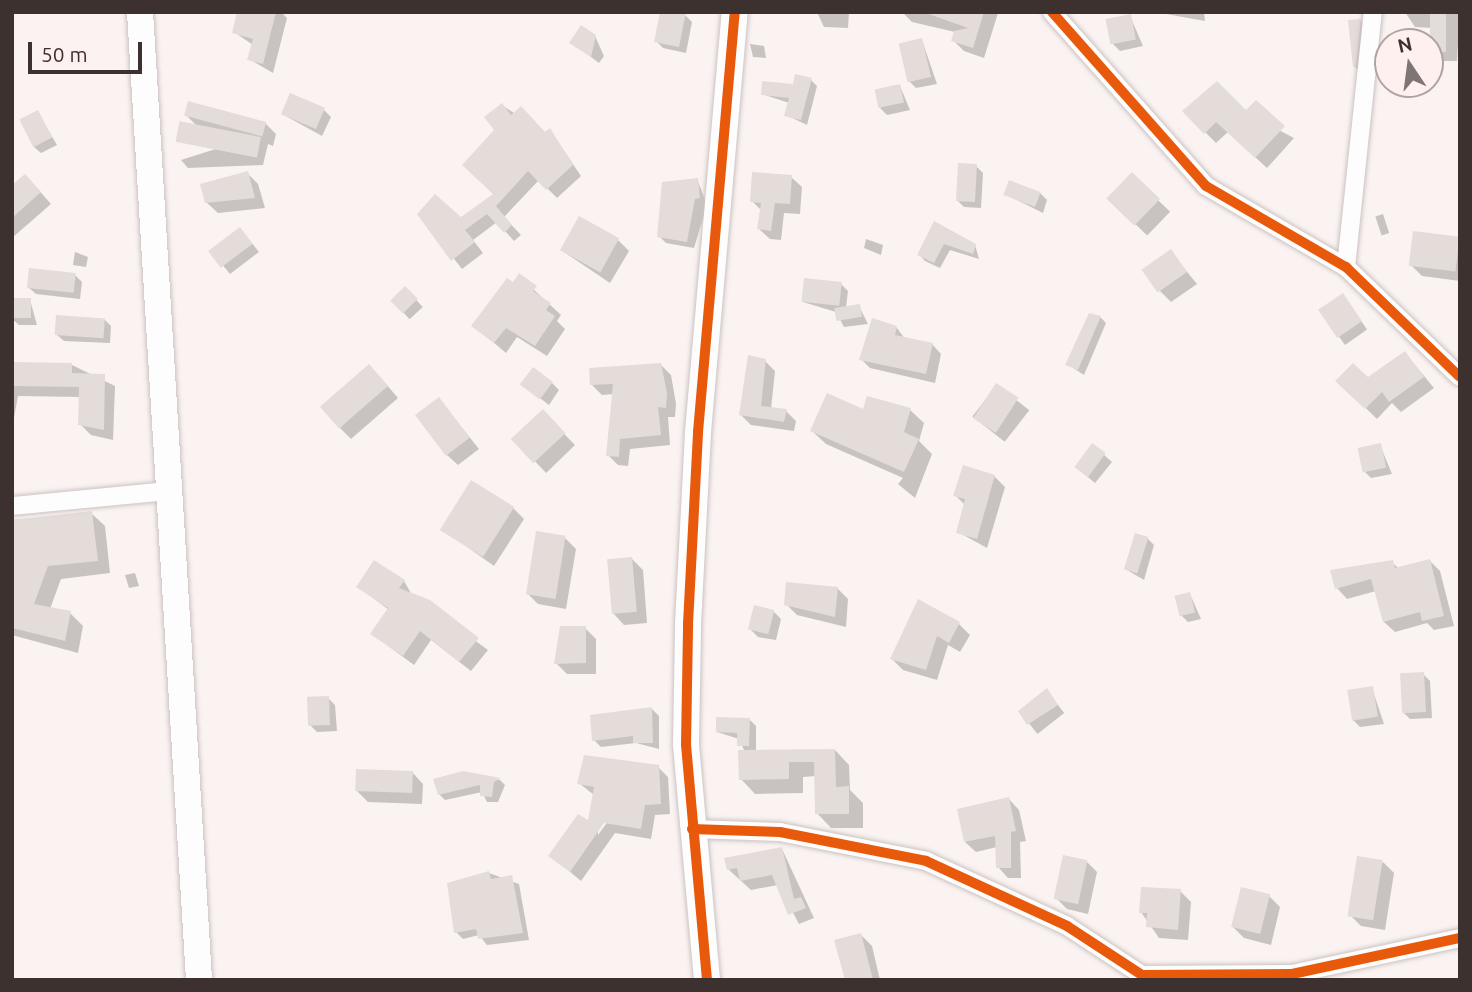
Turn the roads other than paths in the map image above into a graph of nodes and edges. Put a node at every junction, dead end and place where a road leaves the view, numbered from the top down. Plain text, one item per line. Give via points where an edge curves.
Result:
1 (140, 12) edge
2 (735, 12) edge
3 (1052, 12) edge
4 (1373, 12) edge
5 (1346, 267) junction
6 (1460, 377) edge
7 (167, 491) junction
8 (12, 506) edge
9 (692, 829) junction
10 (1460, 938) edge
11 (199, 980) edge
12 (707, 980) edge

1 - 7 main road
2 - 9 main road via 698,432 686,731
3 - 5 street via 1206,186
4 - 5 street
5 - 6 street
7 - 8 street
7 - 11 main road
9 - 10 street via 780,832 926,861 1067,926 1142,975 1292,974
9 - 12 main road

